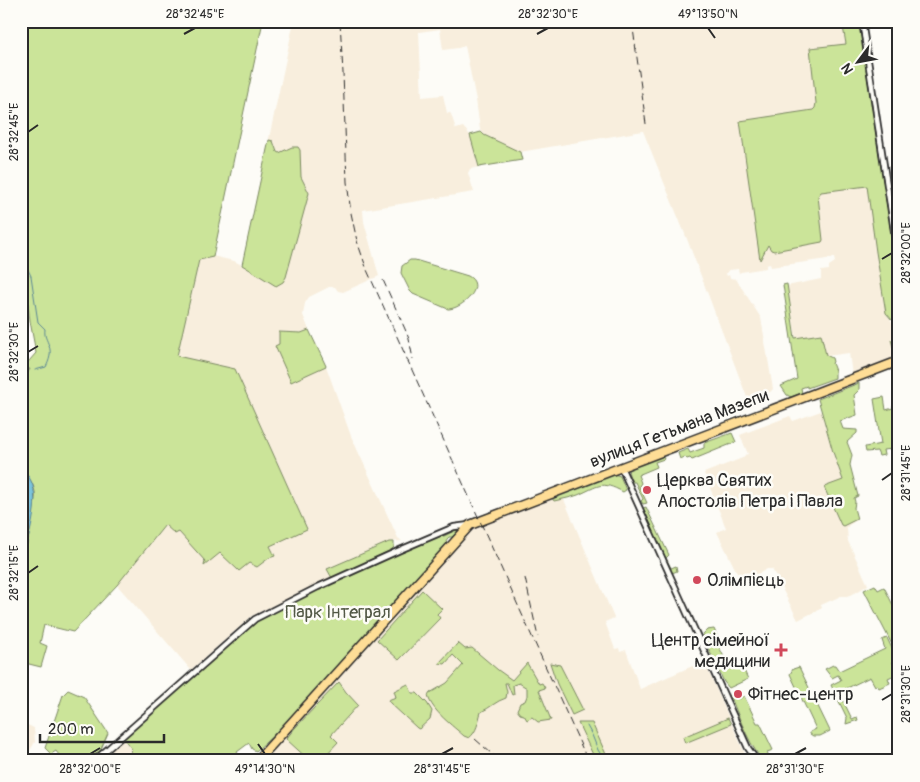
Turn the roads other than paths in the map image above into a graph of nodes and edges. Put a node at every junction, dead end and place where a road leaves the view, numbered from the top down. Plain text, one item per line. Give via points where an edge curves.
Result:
1 (862, 21) edge
2 (899, 264) edge
3 (899, 360) edge
4 (620, 467) junction
5 (470, 525) junction
6 (21, 756) edge
7 (28, 761) edge
8 (94, 761) edge
9 (257, 761) edge
10 (757, 761) edge

1 - 2 street
3 - 4 main road, вулиця Гетьмана Мазепи
4 - 5 main road, вулиця Гетьмана Мазепи
4 - 10 street via 748,748
5 - 8 street, вулиця Гетьмана Мазепи via 454,527 400,550 255,619
5 - 9 main road, вулиця Гетьмана Мазепи
6 - 7 main road

